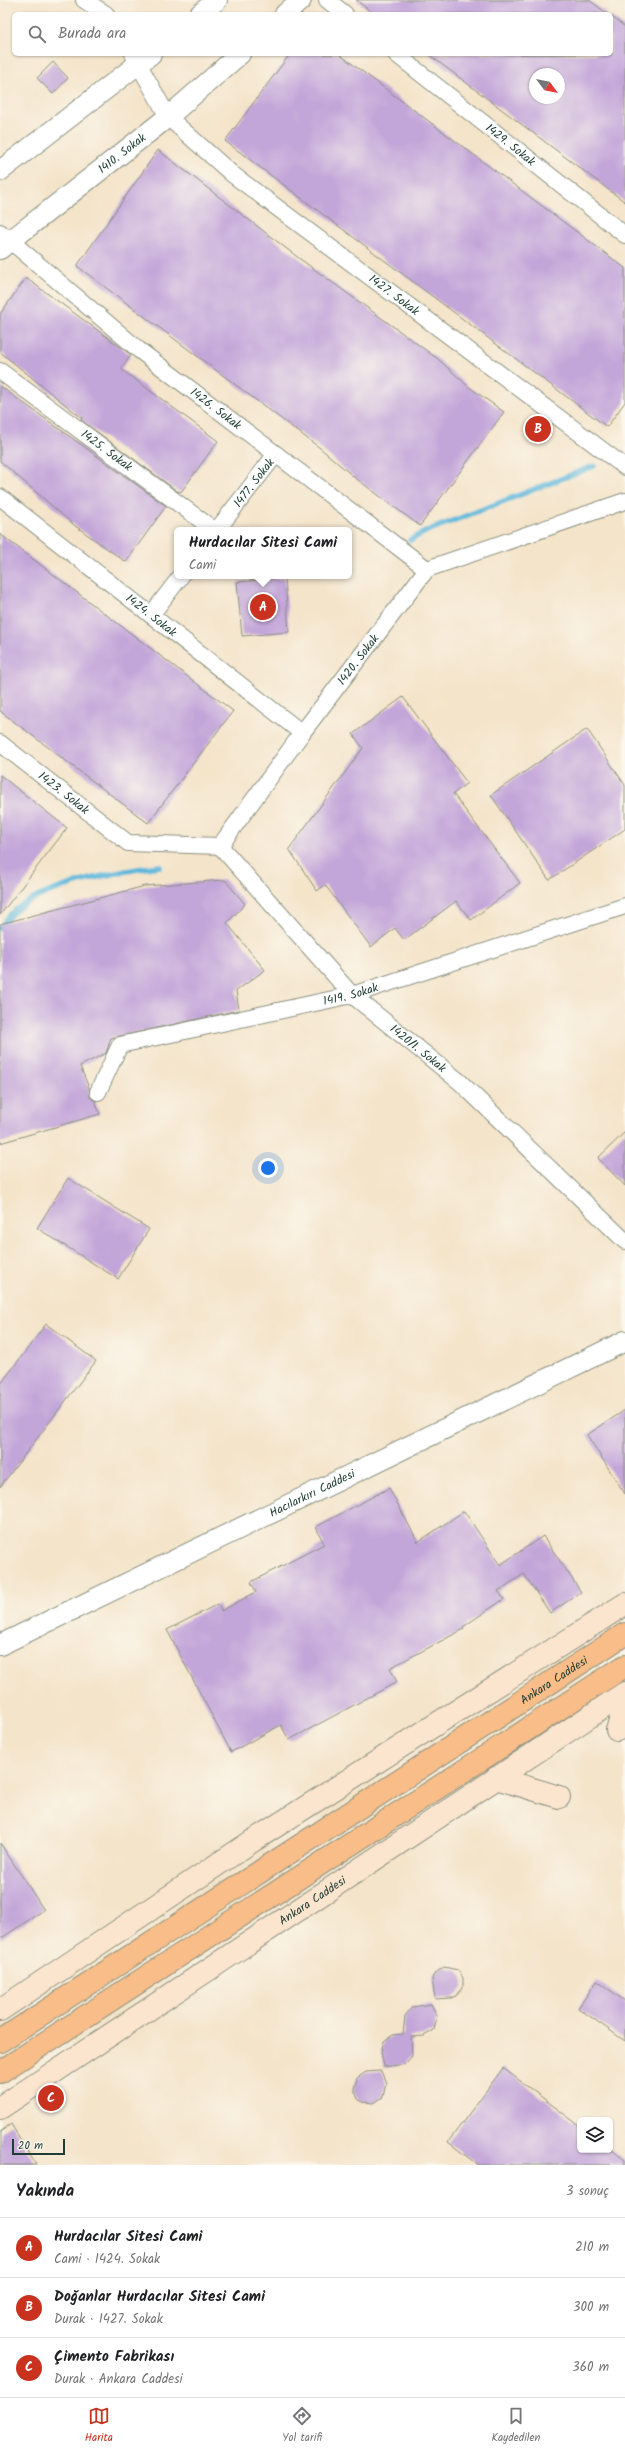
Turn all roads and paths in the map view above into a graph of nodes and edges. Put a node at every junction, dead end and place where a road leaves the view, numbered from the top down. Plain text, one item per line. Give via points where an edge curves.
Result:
1 (84, 0) edge
2 (217, 0) edge
3 (301, 0) edge
4 (327, 0) edge
5 (103, 12) edge
6 (202, 12) edge
7 (287, 12) edge
8 (342, 12) edge
9 (238, 56) edge
10 (399, 56) edge
11 (141, 57) edge
12 (168, 117) junction
13 (0, 171) edge
14 (625, 235) edge
15 (3, 241) edge
16 (0, 371) edge
17 (276, 454) junction
18 (625, 467) edge
19 (0, 497) edge
20 (625, 501) edge
21 (212, 527) edge
22 (218, 527) edge
23 (427, 569) junction
24 (179, 579) edge
25 (151, 615) junction
26 (302, 732) junction
27 (0, 743) edge
28 (220, 846) junction
29 (625, 906) edge
30 (352, 995) junction
31 (98, 1092) dead end
32 (625, 1241) edge
33 (625, 1341) edge
34 (625, 1604) edge
35 (625, 1622) edge
36 (625, 1634) edge
37 (0, 1645) edge
38 (625, 1666) edge
39 (539, 1690) junction
40 (625, 1693) edge
41 (625, 1707) edge
42 (617, 1730) dead end
43 (496, 1778) junction
44 (559, 1797) dead end
45 (0, 2010) edge
46 (0, 2041) edge
47 (0, 2072) edge
48 (0, 2108) edge

1 - 5 street
2 - 6 street
3 - 7 street
4 - 8 street
9 - 12 street, 1410. Sokak
10 - 14 street, 1429. Sokak
11 - 12 street
11 - 13 street
12 - 15 street, 1410. Sokak
12 - 18 street, 1427. Sokak via 232,174
15 - 17 street, 1426. Sokak via 139,350
16 - 21 street, 1425. Sokak
17 - 22 street, 1477. Sokak
17 - 23 street, 1426. Sokak
19 - 25 street, 1424. Sokak
20 - 23 street
23 - 26 street, 1420. Sokak
24 - 25 street
25 - 26 street, 1424. Sokak
26 - 28 street, 1420. Sokak
27 - 28 street, 1423. Sokak via 128,843
28 - 30 street, 1420/1. Sokak
29 - 30 street, 1419. Sokak
30 - 31 street, 1419. Sokak via 120,1045
30 - 32 street, 1420/1. Sokak via 460,1082
33 - 37 street, Hacılarkırı Caddesi
34 - 45 main road via 254,1840
35 - 39 highway
36 - 39 highway, Ankara Caddesi
38 - 47 highway
39 - 46 highway, Ankara Caddesi
40 - 43 main road, Ankara Caddesi
41 - 42 main road
43 - 44 main road
43 - 48 main road, Ankara Caddesi

